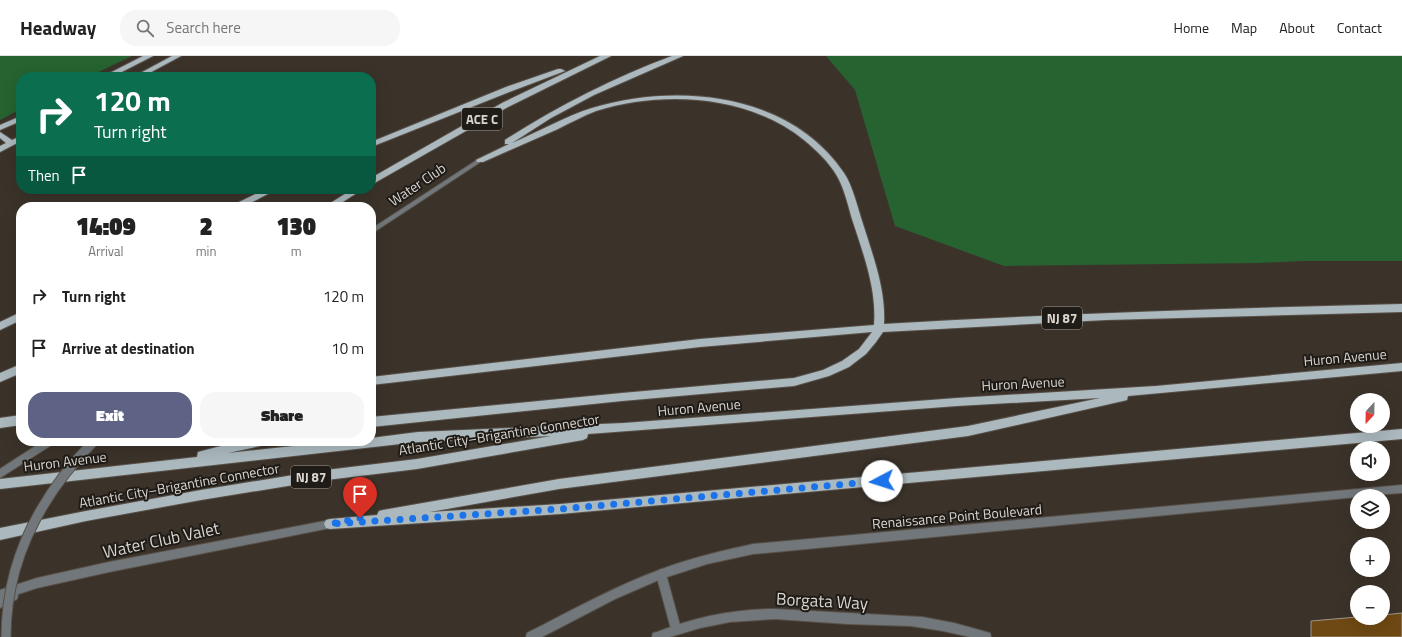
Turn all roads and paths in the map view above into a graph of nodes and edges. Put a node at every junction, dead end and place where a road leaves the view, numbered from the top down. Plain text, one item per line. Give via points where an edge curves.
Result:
1 (149, 56) edge
2 (177, 56) edge
3 (607, 56) edge
4 (679, 56) edge
5 (595, 60) junction
6 (116, 72) edge
7 (147, 72) edge
8 (16, 120) edge
9 (0, 128) edge
10 (0, 134) edge
11 (16, 140) edge
12 (11, 143) junction
13 (376, 143) edge
14 (0, 149) edge
15 (480, 160) junction
16 (376, 179) edge
17 (263, 194) edge
18 (350, 194) edge
19 (247, 202) edge
20 (337, 202) edge
21 (376, 229) edge
22 (1402, 308) edge
23 (16, 318) edge
24 (0, 326) edge
25 (879, 328) junction
26 (1402, 367) edge
27 (16, 370) edge
28 (0, 378) edge
29 (376, 380) edge
30 (1156, 390) junction
31 (16, 421) edge
32 (376, 421) edge
33 (0, 423) edge
34 (624, 428) junction
35 (1402, 434) edge
36 (376, 442) edge
37 (42, 446) edge
38 (89, 446) edge
39 (239, 446) edge
40 (337, 446) edge
41 (157, 466) junction
42 (0, 474) edge
43 (0, 484) edge
44 (1402, 489) edge
45 (330, 524) junction
46 (0, 534) edge
47 (661, 574) junction
48 (37, 583) junction
49 (0, 595) edge
50 (0, 603) edge
51 (676, 628) junction
52 (6, 637) edge
53 (531, 637) edge
54 (657, 637) edge
55 (986, 637) edge

1 - 6 main road
2 - 7 main road
3 - 5 main road, ACE C
4 - 15 main road via 566,106
5 - 13 main road via 509,89
5 - 16 main road, ACE C via 505,105
8 - 9 main road
10 - 12 main road
11 - 12 main road
12 - 14 main road
15 - 21 street, Water Club
15 - 25 main road via 599,108 638,99 701,99 739,105 763,114 809,138 832,160 841,175 876,283
17 - 19 main road
18 - 20 main road
22 - 25 main road, NJ 87 via 1147,315
23 - 24 main road
25 - 29 main road, NJ 87 via 723,341
25 - 32 main road via 863,352 851,361 816,377 794,382
26 - 30 main road, Huron Avenue / NJ 87
27 - 28 main road
30 - 34 main road, Huron Avenue / NJ 87 via 956,402
30 - 45 main road via 968,431 559,484
31 - 33 main road
34 - 36 main road, Huron Avenue via 418,437
34 - 46 main road, Atlantic City–Brigantine Connector / NJ 87 via 417,464 318,476 201,495
35 - 45 main road via 560,509
37 - 42 street
38 - 52 street, bridge via 53,490 32,523 11,578 6,602
39 - 41 main road
40 - 41 main road, Huron Avenue
41 - 43 main road, Huron Avenue
44 - 47 street, Renaissance Point Boulevard via 776,546 723,555
45 - 48 street, Water Club Valet
47 - 51 street
47 - 53 street, Renaissance Point Boulevard
48 - 49 street, Water Club Valet
48 - 50 street
51 - 54 street, Borgata Way
51 - 55 street, Borgata Way via 737,617 775,614 940,624

